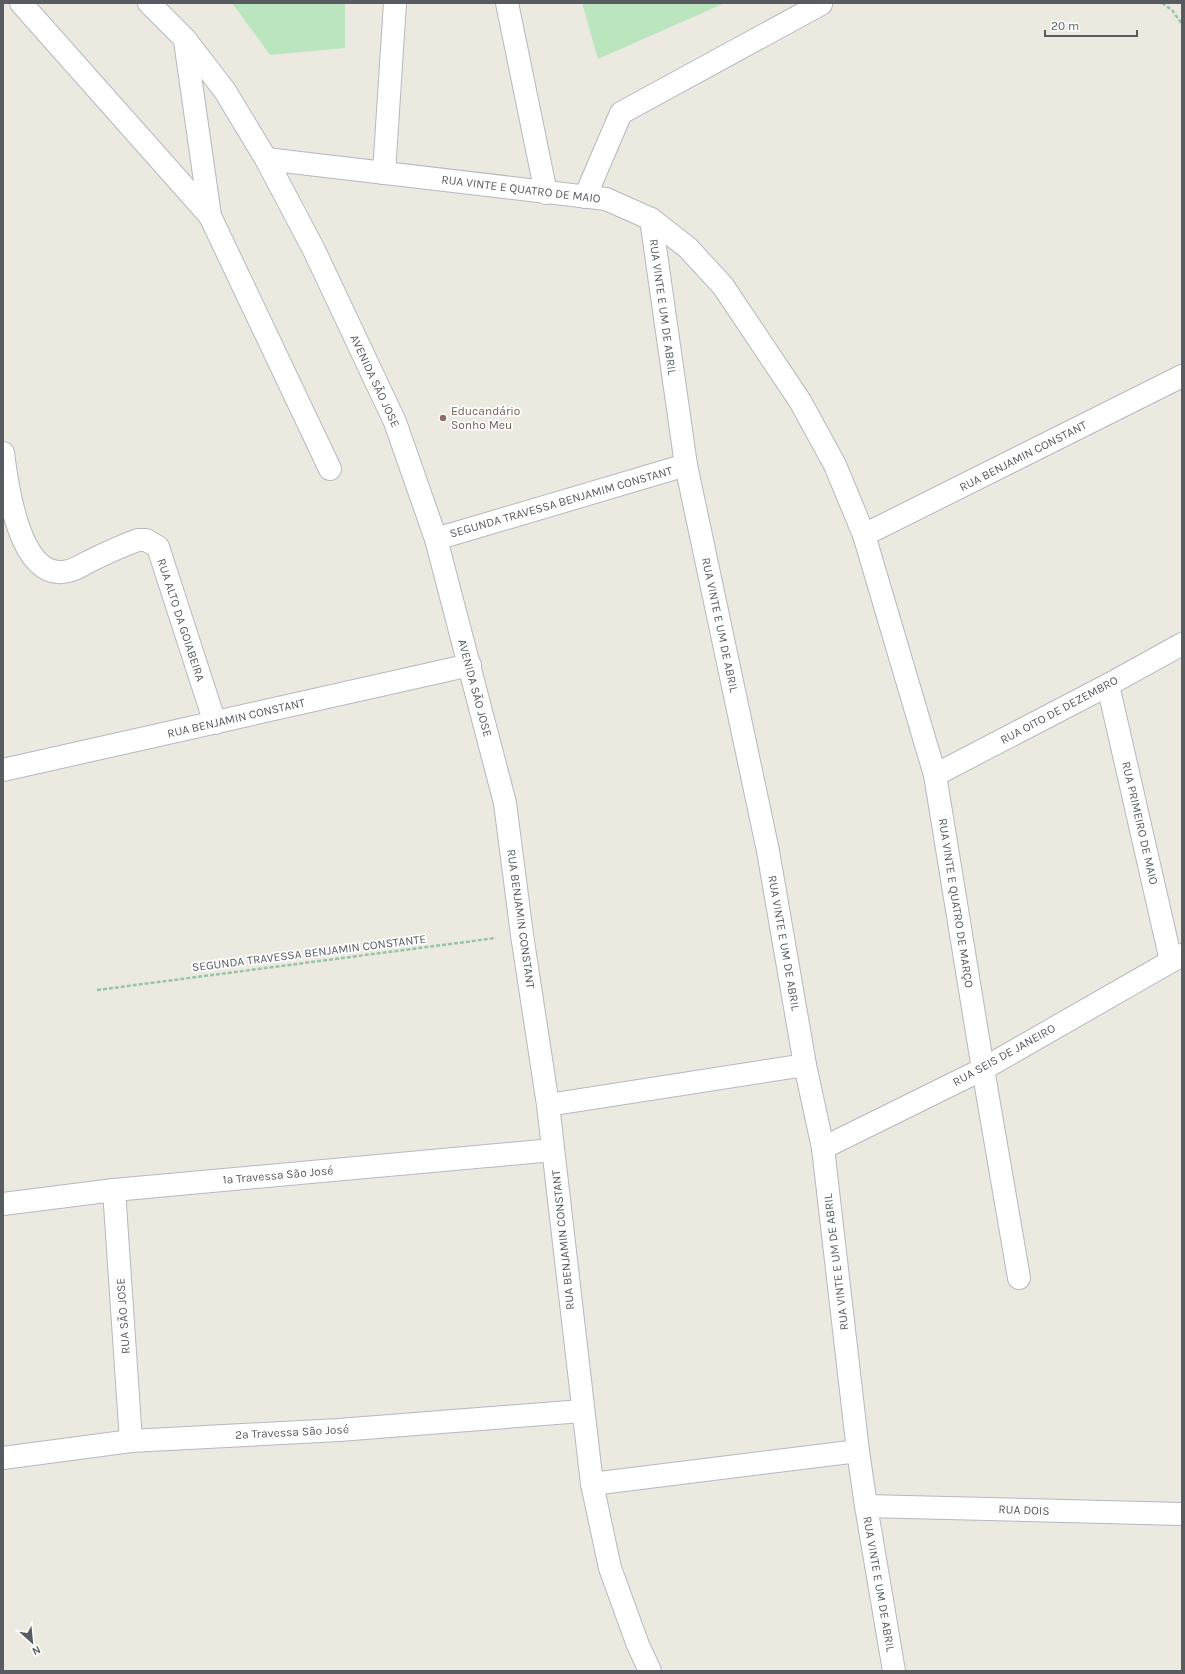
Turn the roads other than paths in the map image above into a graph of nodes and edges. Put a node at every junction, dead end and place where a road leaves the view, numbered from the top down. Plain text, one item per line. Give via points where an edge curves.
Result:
1 (21, 3) edge
2 (149, 3) edge
3 (395, 3) edge
4 (507, 3) edge
5 (821, 4) dead end
6 (185, 39) junction
7 (266, 159) junction
8 (384, 173) junction
9 (546, 193) junction
10 (585, 197) junction
11 (210, 216) junction
12 (651, 219) junction
13 (1182, 376) edge
14 (3, 454) edge
15 (686, 465) junction
16 (330, 469) dead end
17 (864, 535) junction
18 (436, 539) junction
19 (1182, 644) edge
20 (470, 664) junction
21 (1108, 685) junction
22 (216, 723) junction
23 (3, 770) edge
24 (935, 775) junction
25 (505, 802) joint
26 (1176, 958) edge
27 (805, 1065) junction
28 (983, 1069) junction
29 (548, 1105) junction
30 (823, 1148) junction
31 (553, 1150) junction
32 (114, 1190) junction
33 (3, 1204) edge
34 (1019, 1278) dead end
35 (582, 1411) junction
36 (131, 1441) junction
37 (858, 1451) junction
38 (3, 1458) edge
39 (592, 1484) junction
40 (866, 1506) junction
41 (1182, 1514) edge
42 (650, 1671) edge
43 (894, 1671) edge

1 - 11 street
2 - 6 street, AVENIDA SÃO JOSE
3 - 8 street
4 - 9 street
5 - 10 street via 621,113
6 - 7 street, AVENIDA SÃO JOSE via 225,91
6 - 11 street
7 - 8 street, RUA VINTE E QUATRO DE MAIO
7 - 18 street, AVENIDA SÃO JOSE via 314,250 395,422
8 - 9 street, RUA VINTE E QUATRO DE MAIO
9 - 10 street, RUA VINTE E QUATRO DE MAIO
10 - 12 street, RUA VINTE E QUATRO DE MAIO via 606,199
11 - 16 street
12 - 15 street, RUA VINTE E UM DE ABRIL
12 - 17 street, RUA VINTE E QUATRO DE MAIO via 688,248 723,286 800,401 834,465
13 - 17 street, RUA BENJAMIN CONSTANT
14 - 22 street, RUA ALTO DA GOIABEIRA via 7,491 18,526 31,554 38,564 47,570 55,573 69,571 138,540 152,542 158,547
15 - 18 street, SEGUNDA TRAVESSA BENJAMIM CONSTANT
15 - 27 street, RUA VINTE E UM DE ABRIL via 768,851
17 - 24 street, RUA VINTE E QUATRO DE MARÇO
18 - 20 street, AVENIDA SÃO JOSE
19 - 21 street, RUA OITO DE DEZEMBRO
20 - 22 street, RUA BENJAMIN CONSTANT
20 - 25 street, AVENIDA SÃO JOSE
21 - 24 street, RUA OITO DE DEZEMBRO
21 - 26 street, RUA PRIMEIRO DE MAIO
22 - 23 street, RUA BENJAMIN CONSTANT
24 - 28 street, RUA VINTE E QUATRO DE MARÇO
25 - 29 street, RUA BENJAMIN CONSTANT
26 - 28 street, RUA SEIS DE JANEIRO
27 - 29 street
27 - 30 street, RUA VINTE E UM DE ABRIL
28 - 30 street, RUA SEIS DE JANEIRO
28 - 34 street, RUA VINTE E QUATRO DE MARÇO
29 - 31 street, RUA BENJAMIN CONSTANT
30 - 37 street, RUA VINTE E UM DE ABRIL
31 - 32 street, 1ª Travessa São José
31 - 35 street, RUA BENJAMIN CONSTANT
32 - 33 street, 1ª Travessa São José
32 - 36 street, RUA SÃO JOSE
35 - 36 street, 2ª Travessa São José via 339,1430
35 - 39 street, RUA BENJAMIN CONSTANT
36 - 38 street, 2ª Travessa São José
37 - 39 street
37 - 40 street, RUA VINTE E UM DE ABRIL
39 - 42 street, RUA BENJAMIN CONSTANT via 610,1568
40 - 41 street, RUA DOIS
40 - 43 street, RUA VINTE E UM DE ABRIL

